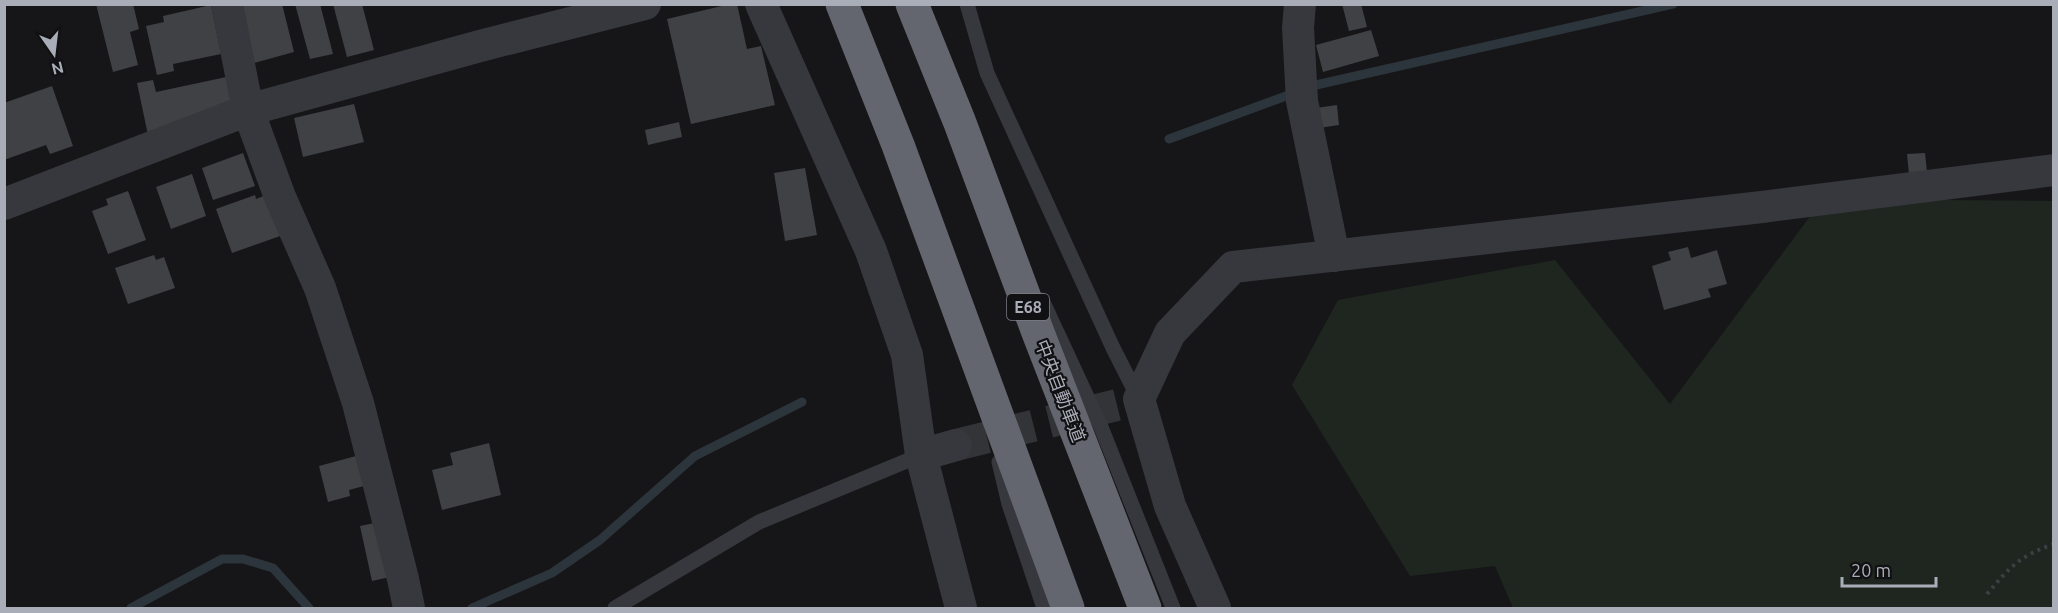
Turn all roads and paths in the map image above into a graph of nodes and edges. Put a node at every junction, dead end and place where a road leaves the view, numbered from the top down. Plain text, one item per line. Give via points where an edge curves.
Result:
1 (227, 4) edge
2 (645, 4) edge
3 (761, 4) edge
4 (842, 4) edge
5 (912, 4) edge
6 (967, 4) edge
7 (1300, 4) edge
8 (248, 110) junction
9 (960, 123) junction
10 (2054, 170) edge
11 (4, 204) edge
12 (1334, 256) junction
13 (969, 338) junction
14 (1128, 402) junction
15 (956, 445) tunnel mouth
16 (921, 454) junction
17 (2054, 544) edge
18 (406, 594) edge
19 (1987, 594) dead end
20 (615, 609) edge
21 (961, 609) edge
22 (1044, 609) edge
23 (1068, 609) edge
24 (1145, 609) edge
25 (1173, 609) edge
26 (1215, 609) edge

1 - 8 street
2 - 8 street
3 - 16 street via 871,251 907,355
4 - 13 highway
5 - 9 highway, 中央自動車道 / E68
6 - 14 lane via 987,73 1094,307
7 - 12 street via 1301,88
8 - 11 street
8 - 18 street via 320,288 358,403
9 - 24 highway, 中央自動車道 / E68
9 - 25 lane via 1101,427
10 - 12 street
12 - 14 street via 1233,267 1170,333
13 - 22 lane via 1009,504
13 - 23 highway
14 - 26 street
15 - 16 street
16 - 20 lane via 759,522
16 - 21 street
17 - 19 path via 2034,550 2011,566

